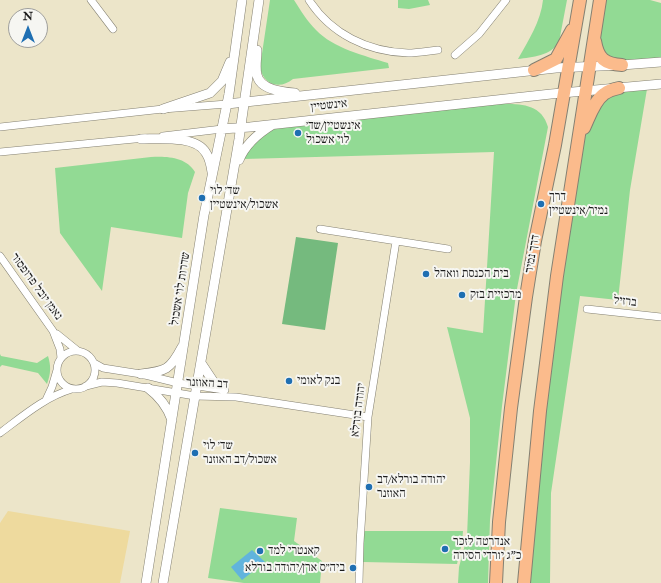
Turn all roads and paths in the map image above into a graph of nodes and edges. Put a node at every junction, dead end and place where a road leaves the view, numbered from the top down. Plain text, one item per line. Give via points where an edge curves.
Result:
1 (91, 0) edge
2 (242, 0) edge
3 (259, 0) edge
4 (309, 0) edge
5 (506, 0) edge
6 (580, 0) edge
7 (600, 0) edge
8 (257, 17) junction
9 (576, 24) junction
10 (113, 29) dead end
11 (594, 35) junction
12 (236, 42) junction
13 (438, 50) dead end
14 (455, 55) dead end
15 (661, 62) edge
16 (622, 65) junction
17 (568, 67) junction
18 (589, 67) junction
19 (534, 70) junction
20 (661, 84) edge
21 (619, 88) junction
22 (586, 91) junction
23 (564, 93) junction
24 (318, 94) junction
25 (245, 102) junction
26 (227, 104) junction
27 (163, 109) junction
28 (278, 123) junction
29 (0, 127) edge
30 (241, 127) junction
31 (222, 129) junction
32 (141, 139) junction
33 (578, 142) junction
34 (0, 152) edge
35 (233, 174) junction
36 (213, 179) junction
37 (320, 229) dead end
38 (396, 241) junction
39 (448, 249) dead end
40 (0, 256) edge
41 (587, 309) dead end
42 (661, 317) edge
43 (54, 331) junction
44 (185, 342) junction
45 (79, 351) junction
46 (61, 358) junction
47 (94, 363) junction
48 (201, 363) junction
49 (57, 370) junction
50 (141, 374) junction
51 (178, 383) junction
52 (86, 386) junction
53 (197, 386) junction
54 (148, 388) junction
55 (72, 389) junction
56 (224, 390) junction
57 (177, 393) junction
58 (195, 396) junction
59 (236, 397) junction
60 (46, 400) junction
61 (368, 417) junction
62 (172, 420) junction
63 (0, 433) edge
64 (146, 583) edge
65 (163, 583) edge
66 (359, 583) edge
67 (496, 583) edge
68 (524, 583) edge

1 - 10 street
2 - 12 street, שדרות לוי אשכול
3 - 8 street
4 - 13 street via 335,29 358,43 382,50 408,53
5 - 14 street via 479,34
6 - 9 highway, דרך נמיר
7 - 11 highway
8 - 24 street via 257,74 260,82 280,91
8 - 25 street
9 - 17 highway, דרך נמיר
9 - 19 highway via 556,59
11 - 16 highway via 597,51 602,59
11 - 18 highway
12 - 26 street, שדרות לוי אשכול
12 - 27 street via 227,70 216,88 210,93
15 - 16 street, אינשטיין
16 - 18 street, אינשטיין
17 - 18 street, אינשטיין
17 - 19 street, אינשטיין
17 - 23 highway, דרך נמיר
18 - 22 highway
19 - 24 street, אינשטיין
20 - 21 street, אינשטיין
21 - 22 street, אינשטיין
21 - 33 highway via 602,95
22 - 23 street, אינשטיין
22 - 33 highway
23 - 28 street, אינשטיין
23 - 67 highway, דרך נמיר via 526,297 499,522
24 - 25 street, אינשטיין
25 - 26 street, אינשטיין
25 - 30 street
26 - 27 street, אינשטיין
26 - 31 street, שדרות לוי אשכול
27 - 29 street, אינשטיין
28 - 30 street, אינשטיין
28 - 35 street via 261,133 244,149
30 - 31 street, אינשטיין
30 - 35 street
31 - 32 street, אינשטיין
31 - 36 street, שדרות לוי אשכול
32 - 34 street, אינשטיין
32 - 36 street via 179,140 201,147 210,160
33 - 68 highway via 556,276
35 - 48 street
36 - 44 street, שדרות לוי אשכול via 204,215
37 - 38 street
38 - 39 street
38 - 61 street, יהודה בורלא
40 - 43 street, נאמן יובל פרופסור
41 - 42 street, ברזיל
43 - 45 street, נאמן יובל פרופסור
43 - 46 street, נאמן יובל פרופסור
44 - 50 street via 169,367 162,371
44 - 51 street, שדרות לוי אשכול
45 - 46 street via 69,352
45 - 47 street via 88,355
46 - 49 street
47 - 50 street via 103,368
47 - 52 street via 95,374
48 - 53 street
48 - 56 street via 213,381
49 - 55 street via 60,380
49 - 60 street
50 - 51 street
51 - 53 street, דב האוזנר
51 - 57 street, שדרות לוי אשכול
52 - 54 street via 102,382
52 - 55 street
53 - 56 street, דב האוזנר
53 - 58 street
54 - 57 street
54 - 62 street via 162,400
55 - 60 street
56 - 59 street, דב האוזנר
57 - 58 street, דב האוזנר
57 - 62 street, שדרות לוי אשכול
58 - 59 street, דב האוזנר
58 - 65 street
59 - 61 street, דב האוזנר
60 - 63 street
61 - 66 street, יהודה בורלא
62 - 64 street, שדרות לוי אשכול

